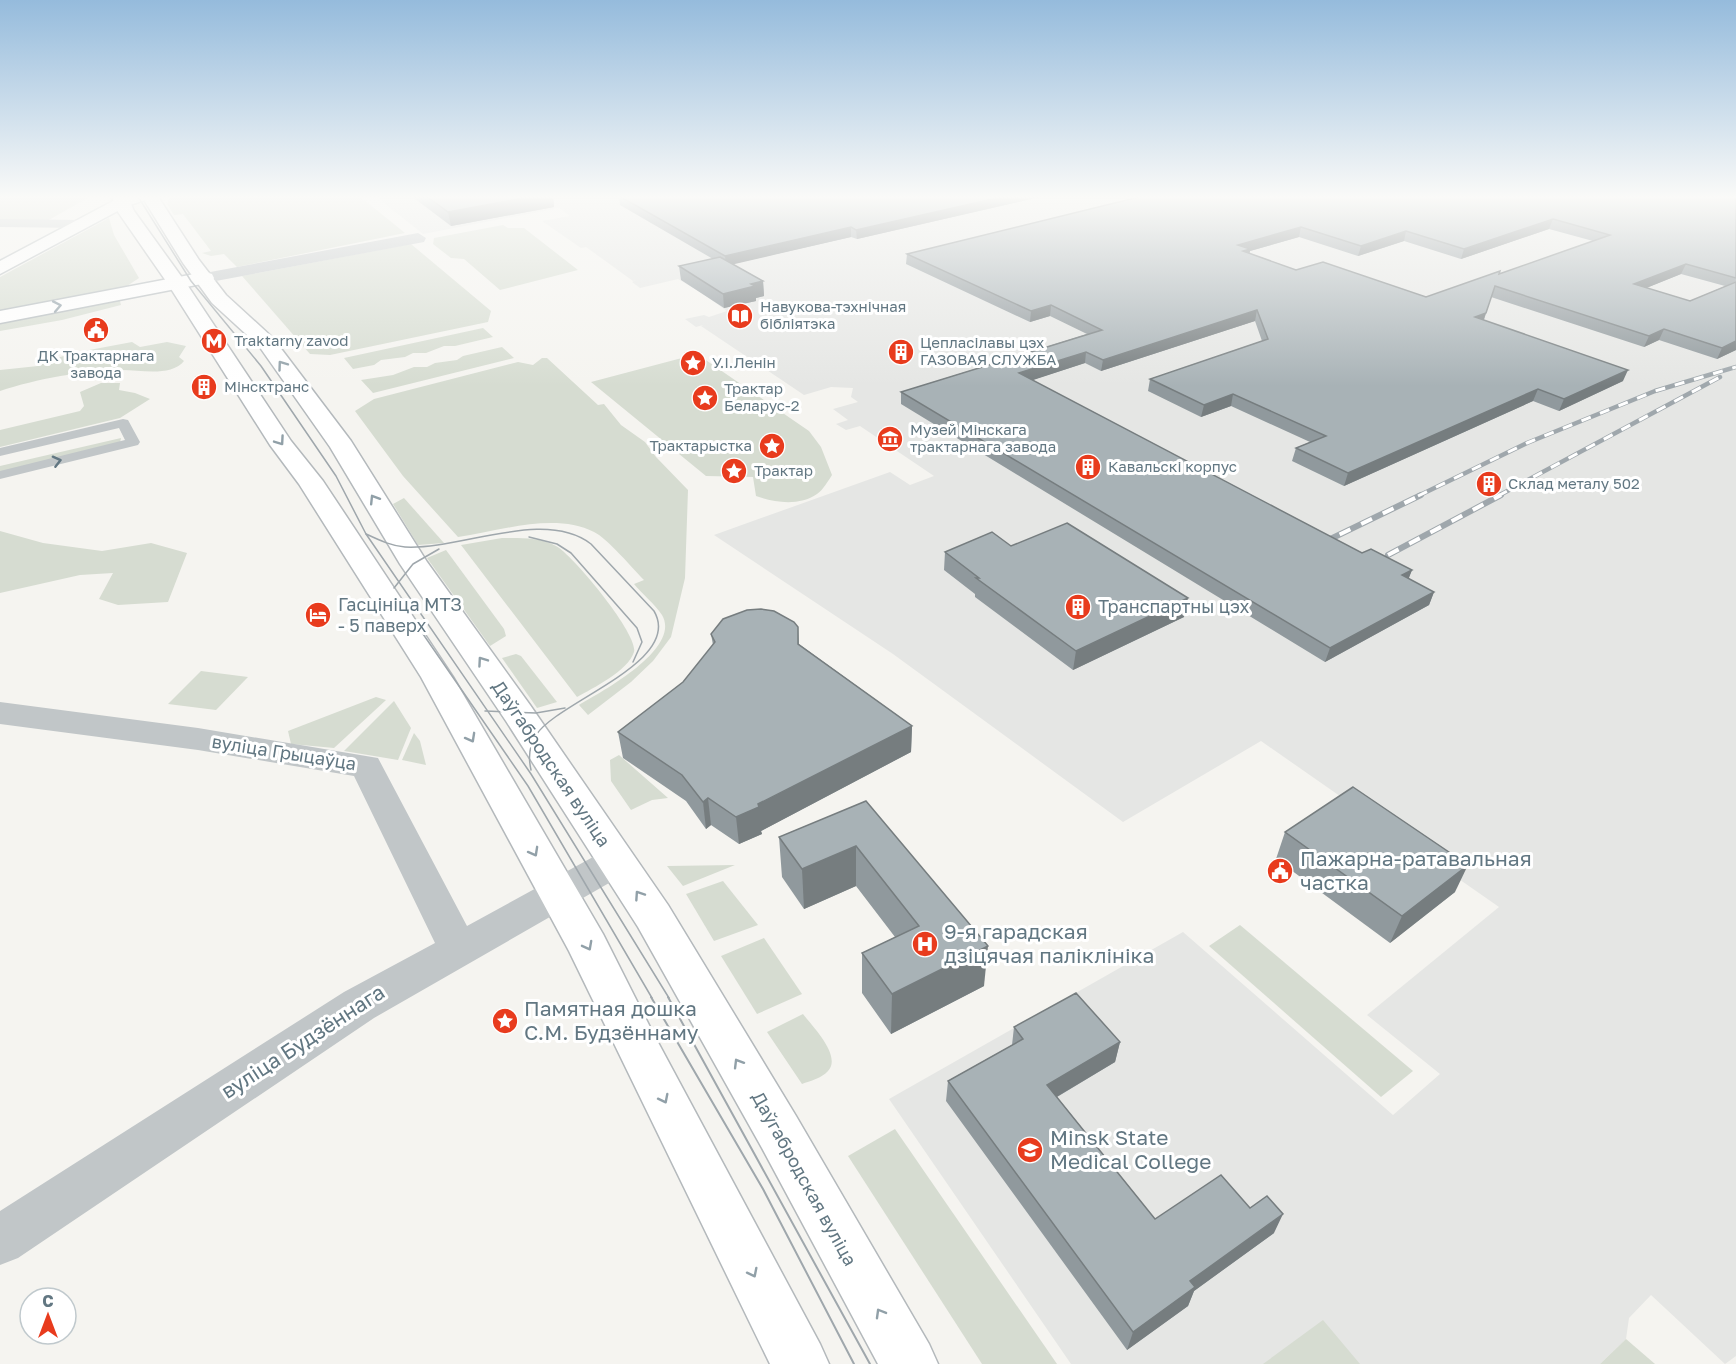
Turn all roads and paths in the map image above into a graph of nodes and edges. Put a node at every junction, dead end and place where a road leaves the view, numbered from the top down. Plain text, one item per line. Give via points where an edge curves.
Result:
1 (15, 259) edge
2 (172, 259) edge
3 (189, 259) edge
4 (309, 259) edge
5 (0, 268) edge
6 (191, 281) junction
7 (0, 317) edge
8 (0, 452) edge
9 (0, 475) edge
10 (0, 713) edge
11 (616, 861) junction
12 (558, 896) junction
13 (458, 948) junction
14 (0, 1240) edge
15 (800, 1364) edge
16 (909, 1364) edge

1 - 5 main road
2 - 6 main road, Даўгабродская вуліца
3 - 6 main road, Даўгабродская вуліца
4 - 6 street
7 -> 6 main road
11 -> 6 main road, Даўгабродская вуліца via 414,564 342,446 266,342 219,299
6 -> 12 main road, Даўгабродская вуліца via 241,384 310,481 438,677
9 -> 8 street via 133,442 123,423
10 - 13 street, вуліца Грыцаўца via 366,766
11 - 12 street, вуліца Будзённага
16 -> 11 main road, Даўгабродская вуліца via 779,1132 653,916
12 - 13 street, вуліца Будзённага
12 -> 15 main road, Даўгабродская вуліца via 588,946
13 - 14 street, вуліца Будзённага via 344,1014

